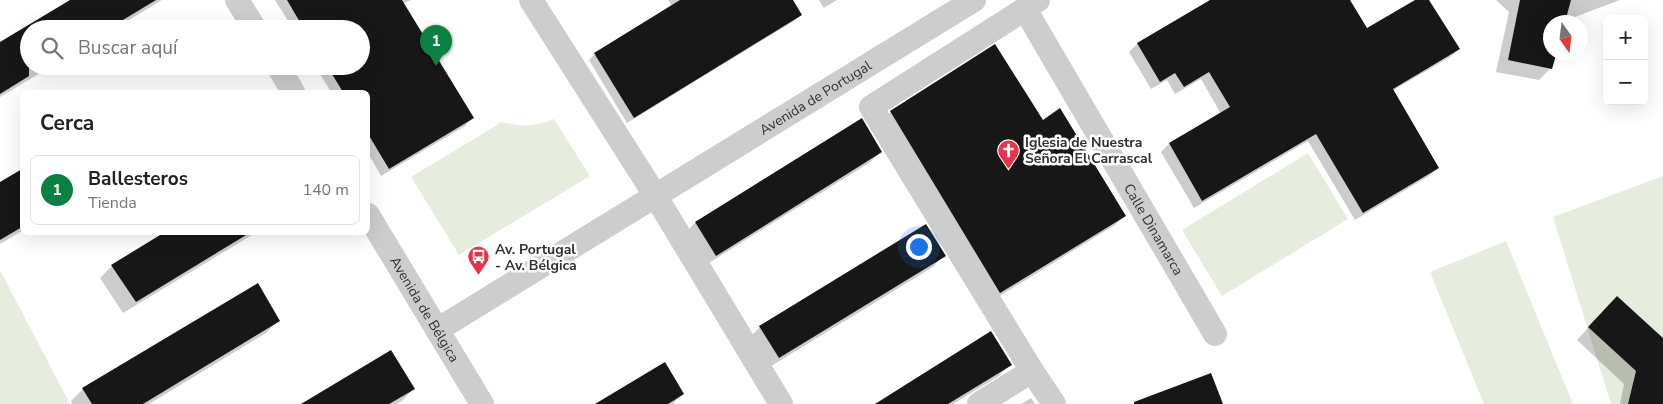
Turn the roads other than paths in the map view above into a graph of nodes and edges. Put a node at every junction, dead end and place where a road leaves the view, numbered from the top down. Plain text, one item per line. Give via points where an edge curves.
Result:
1 (238, 0) edge
2 (531, 0) edge
3 (974, 0) edge
4 (1032, 4) edge
5 (250, 20) edge
6 (283, 75) edge
7 (292, 90) edge
8 (655, 196) junction
9 (370, 218) edge
10 (437, 330) junction
11 (1215, 334) dead end
12 (1032, 371) junction
13 (476, 402) edge
14 (781, 404) edge
15 (979, 404) edge
16 (1054, 404) edge

1 - 5 street
2 - 8 street
3 - 8 street, Avenida de Portugal
4 - 11 street, Calle Dinamarca
4 - 12 street via 871,107
6 - 7 street
8 - 10 street, Avenida de Portugal
8 - 14 street
9 - 10 street, Avenida de Bélgica
10 - 13 street, Avenida de Bélgica
12 - 15 street
12 - 16 street

